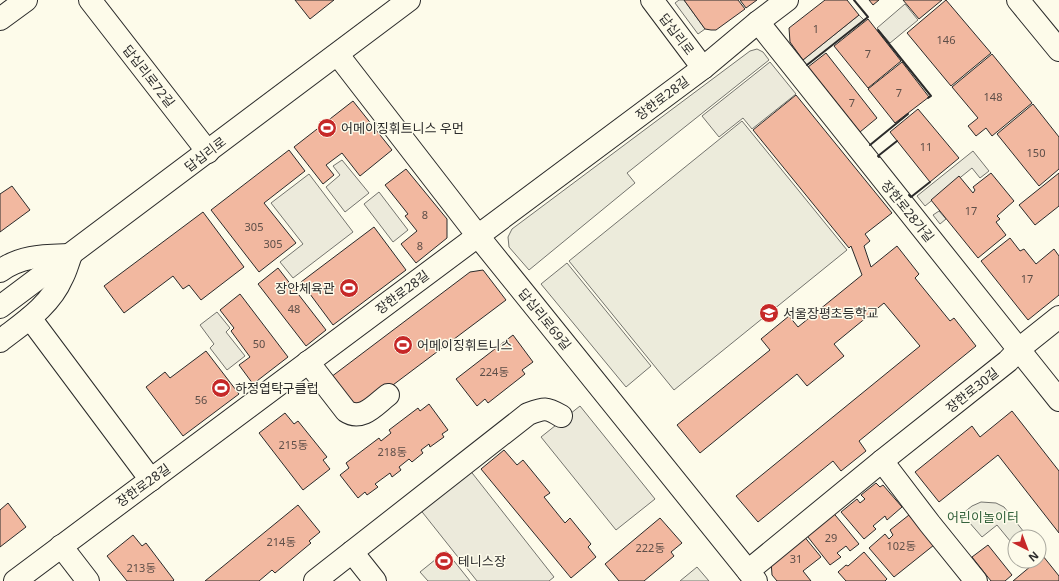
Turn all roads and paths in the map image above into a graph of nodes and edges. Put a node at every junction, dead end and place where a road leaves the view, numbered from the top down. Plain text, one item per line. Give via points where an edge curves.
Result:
1 (26, 0) edge
2 (90, 0) edge
3 (410, 0) edge
4 (652, 0) edge
5 (787, 0) edge
6 (1018, 0) edge
7 (0, 19) edge
8 (758, 22) junction
9 (1059, 50) edge
10 (338, 55) junction
11 (703, 68) junction
12 (208, 152) junction
13 (478, 236) junction
14 (71, 255) junction
15 (0, 271) edge
16 (0, 308) edge
17 (1059, 317) edge
18 (30, 318) junction
19 (0, 341) edge
20 (1019, 349) junction
21 (308, 362) junction
22 (388, 395) dead end
23 (1059, 400) edge
24 (561, 416) dead end
25 (882, 461) junction
26 (151, 480) junction
27 (61, 546) junction
28 (352, 552) junction
29 (752, 576) edge
30 (15, 581) edge
31 (88, 581) edge
32 (315, 581) edge
33 (375, 581) edge
34 (976, 581) edge

1 - 7 street
2 - 12 street, 답십리로72길
3 - 10 street, 답십리로
4 - 11 street, 답십리로
5 - 8 street, 장한로28길
6 - 9 street
8 - 11 street, 장한로28길
8 - 20 street, 장한로28가길
10 - 12 street, 답십리로
10 - 13 street, 답십리로69길
11 - 13 street, 장한로28길
12 - 14 street, 답십리로
13 - 21 street, 장한로28길
13 - 29 street, 답십리로69길
14 - 15 street via 31,257
14 - 16 street, 답십리로
14 - 18 street via 62,279
17 - 20 street, 장한로30길
18 - 19 street
18 - 26 street
20 - 23 street, 장한로28가길
20 - 25 street, 장한로30길
21 - 22 street via 346,411 352,415 365,413
21 - 26 street, 장한로28길
24 - 28 street via 550,409 540,409 528,414
25 - 29 street, 장한로30길
25 - 34 street
26 - 27 street, 장한로28길
27 - 30 street, 장한로28길
27 - 31 street
28 - 32 street
28 - 33 street

